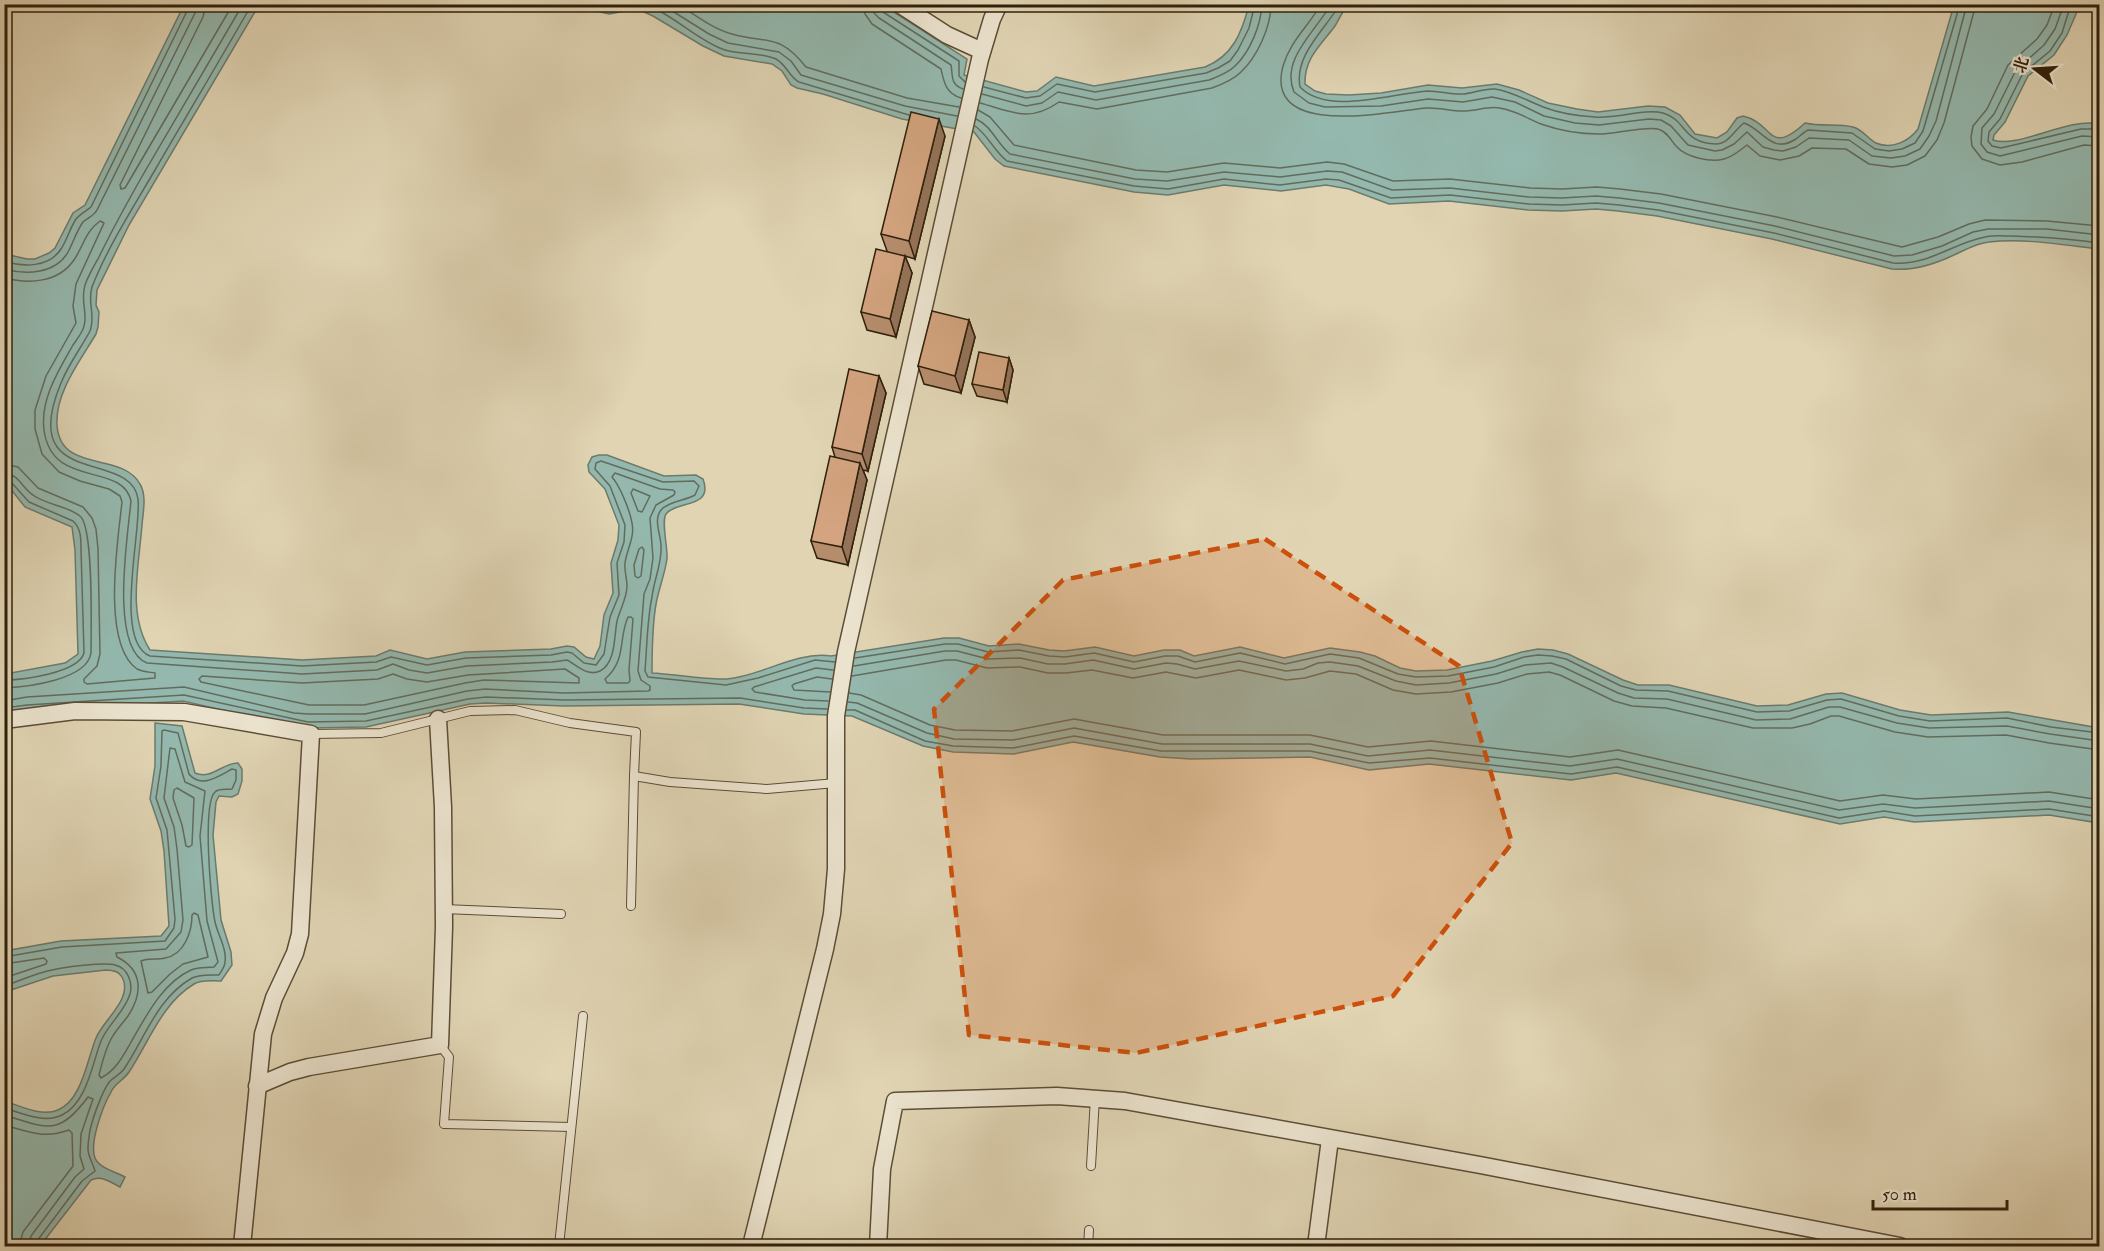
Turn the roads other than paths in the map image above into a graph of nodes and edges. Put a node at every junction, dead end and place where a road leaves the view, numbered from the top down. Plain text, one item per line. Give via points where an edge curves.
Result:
1 (899, 4) edge
2 (999, 4) edge
3 (981, 55) junction
4 (438, 719) junction
5 (4, 720) edge
6 (311, 734) junction
7 (634, 777) junction
8 (836, 783) junction
9 (631, 906) dead end
10 (444, 909) junction
11 (561, 914) dead end
12 (583, 1016) dead end
13 (440, 1045) junction
14 (257, 1086) junction
15 (1095, 1098) junction
16 (572, 1127) junction
17 (1330, 1139) junction
18 (1091, 1166) dead end
19 (1089, 1230) dead end
20 (242, 1246) edge
21 (559, 1246) edge
22 (752, 1246) edge
23 (878, 1246) edge
24 (1088, 1246) edge
25 (1316, 1246) edge
26 (1900, 1246) edge

1 - 3 street
2 - 3 street
3 - 8 street via 846,652 837,716
4 - 6 lane via 381,732
4 - 7 lane via 470,711 515,710 636,732
4 - 10 street
5 - 6 street via 75,711 184,712
6 - 14 street via 300,934 268,1014
7 - 8 lane via 767,789
7 - 9 lane
8 - 22 street via 836,870 830,926
10 - 11 lane
10 - 13 street
12 - 16 lane
13 - 14 street via 309,1067
13 - 16 lane via 448,1057 444,1124
14 - 20 street
15 - 17 street
15 - 18 lane
15 - 23 street via 895,1101 882,1169
16 - 21 lane
17 - 25 street
17 - 26 street
19 - 24 lane

